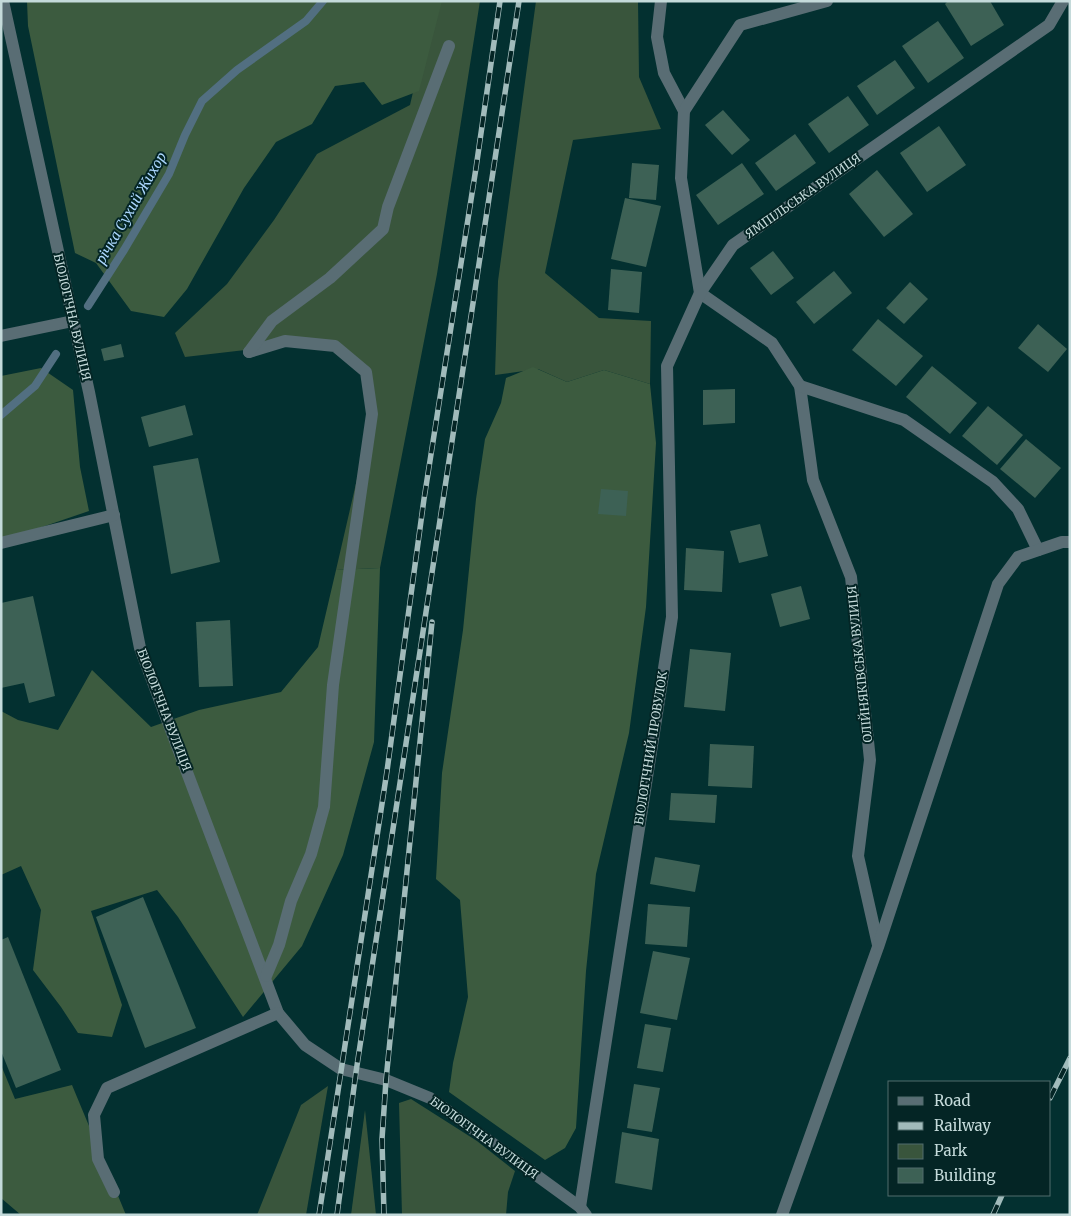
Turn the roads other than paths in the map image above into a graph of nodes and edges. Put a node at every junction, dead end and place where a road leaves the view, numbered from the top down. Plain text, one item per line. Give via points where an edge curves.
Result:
1 (3, 1) edge
2 (662, 1) edge
3 (827, 1) edge
4 (1063, 1) edge
5 (449, 46) dead end
6 (684, 111) junction
7 (700, 293) junction
8 (73, 321) junction
9 (1, 336) edge
10 (800, 386) junction
11 (114, 515) junction
12 (1070, 542) edge
13 (1, 543) edge
14 (1038, 550) junction
15 (878, 947) junction
16 (266, 976) junction
17 (278, 1013) junction
18 (114, 1192) dead end
19 (583, 1211) edge
20 (782, 1215) edge

1 - 8 street, БІОЛОГІЧНА ВУЛИЦЯ
2 - 6 street via 657,37 664,73
3 - 6 street via 740,25
4 - 7 street, ЯМПІЛЬСЬКА ВУЛИЦЯ via 1050,25 733,245
5 - 16 street via 388,207 383,229 330,278 272,321 249,352 285,341 335,346 366,372 372,414 332,685 324,807 311,854
6 - 7 street via 681,178
7 - 10 street, ОЛІЙНЯКІВСЬКА ВУЛИЦЯ via 772,343
7 - 19 street, БІОЛОГІЧНИЙ ПРОВУЛОК via 667,366 672,617
8 - 9 street
8 - 11 street, БІОЛОГІЧНА ВУЛИЦЯ
10 - 14 street via 904,420 993,482 1018,509
10 - 15 street, ОЛІЙНЯКІВСЬКА ВУЛИЦЯ via 813,480 851,577 870,760 858,856
11 - 13 street
11 - 16 street, БІОЛОГІЧНА ВУЛИЦЯ via 140,648
12 - 14 street
14 - 15 street via 1018,557 998,584
15 - 20 street
16 - 17 street, БІОЛОГІЧНА ВУЛИЦЯ
17 - 18 street via 107,1088 94,1116 98,1160
17 - 19 street, БІОЛОГІЧНА ВУЛИЦЯ via 305,1045 333,1064 430,1098

